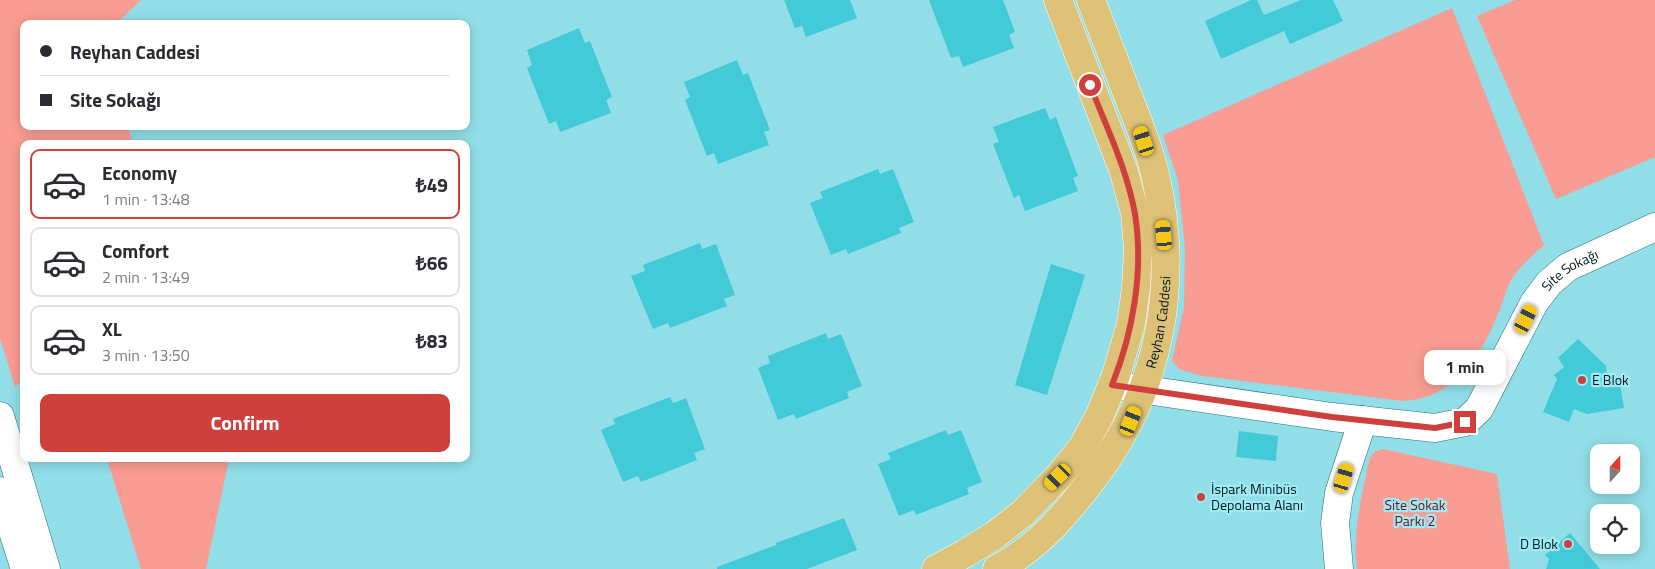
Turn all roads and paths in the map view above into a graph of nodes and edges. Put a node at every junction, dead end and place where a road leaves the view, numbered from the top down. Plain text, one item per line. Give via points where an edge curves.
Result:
1 (1058, 0) edge
2 (1091, 0) edge
3 (1113, 56) junction
4 (1083, 67) junction
5 (1655, 227) edge
6 (1112, 385) junction
7 (1143, 391) junction
8 (0, 416) edge
9 (1363, 420) junction
10 (0, 491) edge
11 (25, 569) edge
12 (46, 569) edge
13 (936, 569) edge
14 (997, 569) edge
15 (1339, 569) edge

1 - 4 main road, Reyhan Caddesi
2 - 3 main road, Reyhan Caddesi
3 - 4 main road
3 - 7 main road, Reyhan Caddesi via 1155,172 1164,235 1164,304 1158,343
4 - 6 main road, Reyhan Caddesi via 1124,172 1135,213 1138,249 1136,288 1131,324
5 - 9 street, Site Sokağı via 1568,267 1549,283 1534,303 1479,409 1465,422 1435,428
6 - 7 street, Site Sokağı
6 - 13 main road, Reyhan Caddesi via 1082,448 1058,477 1023,513 995,535
7 - 9 street, Site Sokağı
7 - 14 main road, Reyhan Caddesi via 1131,421 1109,458 1076,501 1016,559
8 - 12 street
9 - 15 street via 1339,493 1335,523
10 - 11 street

